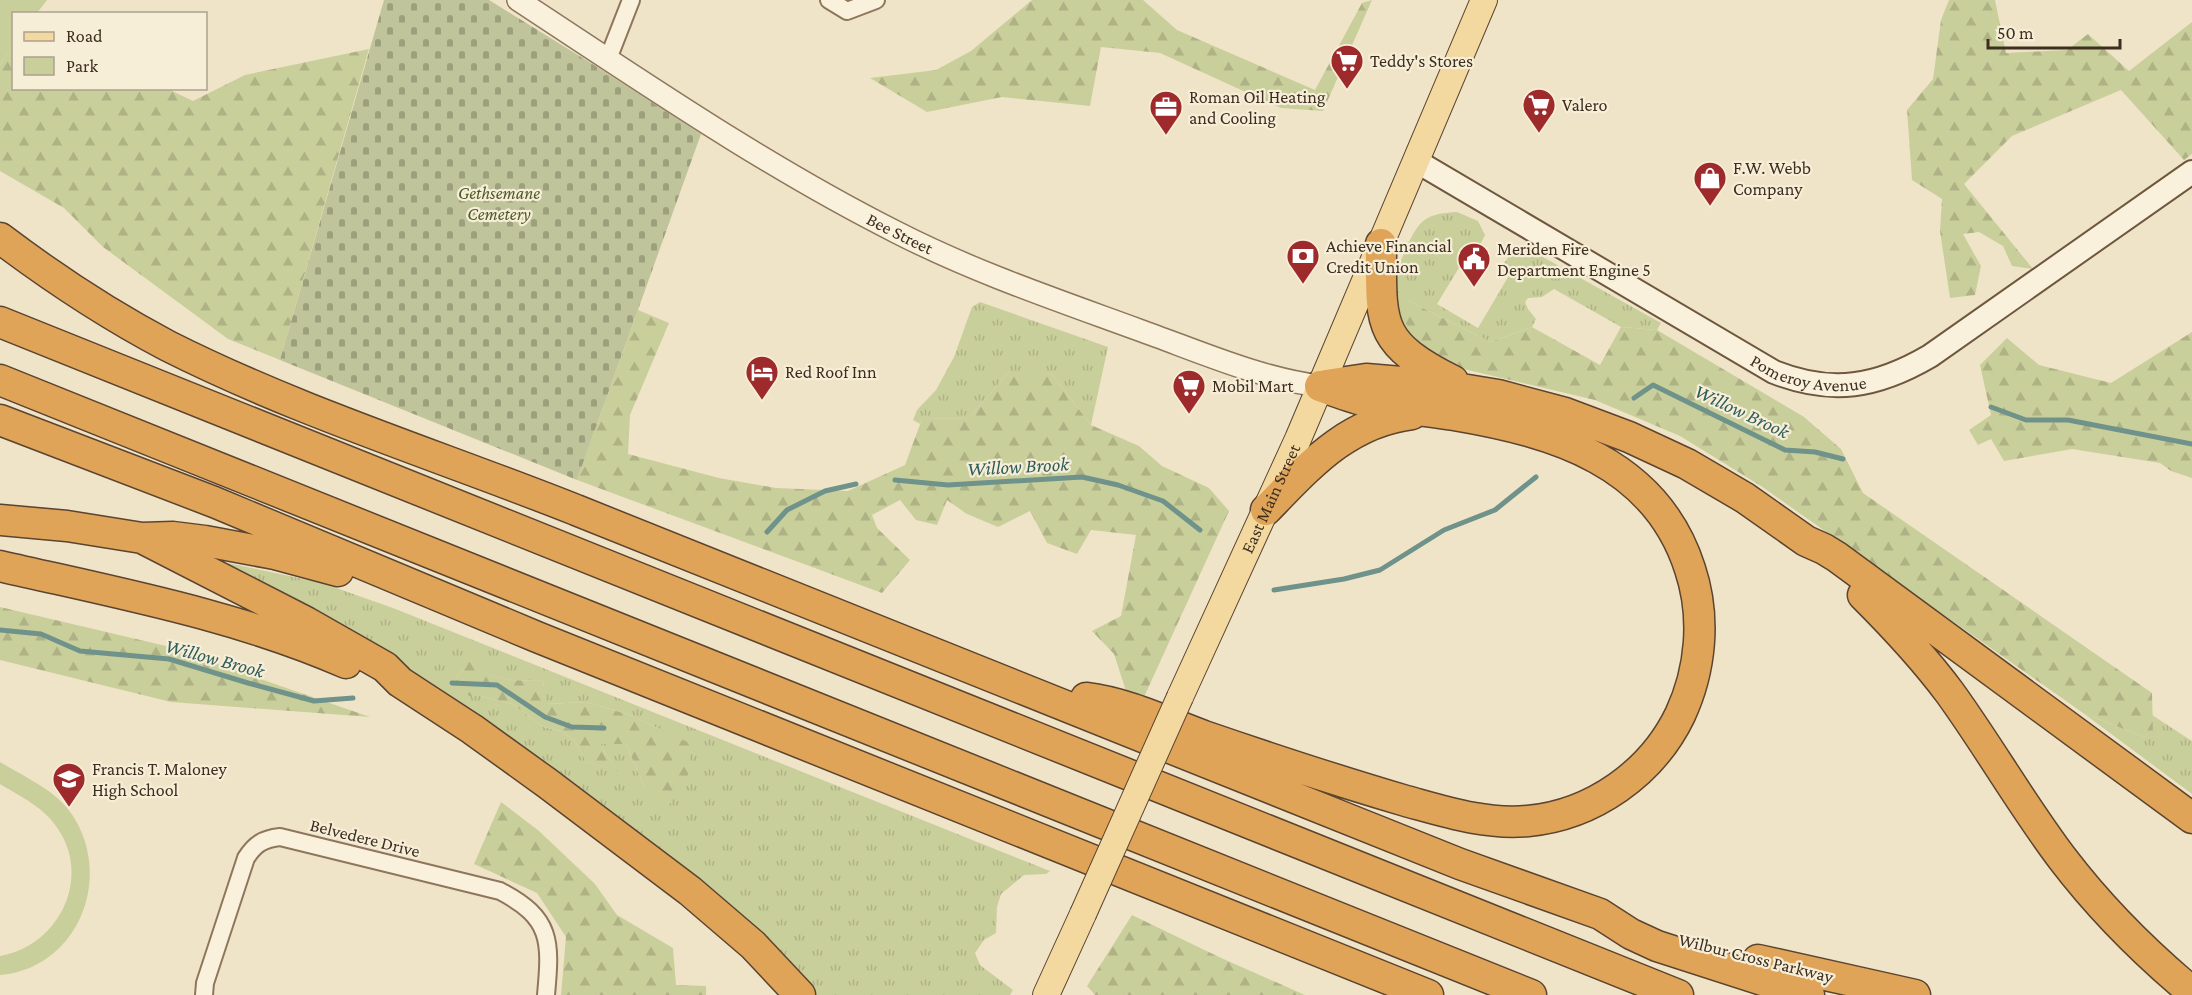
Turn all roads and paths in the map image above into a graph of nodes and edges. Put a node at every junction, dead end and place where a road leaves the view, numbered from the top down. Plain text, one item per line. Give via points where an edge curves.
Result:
1 (518, 0) edge
2 (631, 0) edge
3 (829, 0) edge
4 (876, 0) edge
5 (1484, 0) edge
6 (608, 59) junction
7 (1416, 161) junction
8 (2192, 172) edge
9 (0, 219) edge
10 (0, 238) edge
11 (1381, 244) junction
12 (51, 275) junction
13 (0, 322) edge
14 (0, 380) edge
15 (1320, 386) junction
16 (1478, 391) junction
17 (1433, 412) junction
18 (0, 420) edge
19 (1266, 510) junction
20 (0, 520) edge
21 (142, 538) junction
22 (1806, 541) junction
23 (0, 566) edge
24 (481, 614) junction
25 (400, 682) junction
26 (1044, 697) junction
27 (2192, 818) edge
28 (1599, 914) junction
29 (2192, 992) edge
30 (204, 995) edge
31 (546, 995) edge
32 (800, 995) edge
33 (1046, 995) edge
34 (1428, 995) edge
35 (1531, 995) edge
36 (1678, 995) edge
37 (1809, 995) edge
38 (1915, 995) edge

1 - 6 street, Bee Street
2 - 6 street
3 - 4 street via 847,11
5 - 7 main road, East Main Street
6 - 15 street, Bee Street via 811,186 928,248 1002,280 1218,358 1285,380
7 - 8 main road, Pomeroy Avenue via 1774,372 1817,385 1887,377 1930,356
7 - 11 main road, East Main Street
9 - 12 highway
10 - 12 highway
11 - 15 main road, East Main Street
11 - 16 highway via 1383,310 1392,338 1419,362
12 - 26 highway via 146,333 231,375
13 - 36 highway
14 - 35 highway
15 - 16 highway via 1366,379
15 - 17 highway via 1364,400
15 - 19 main road, East Main Street
16 - 22 highway via 1565,413 1656,449 1745,498
17 - 19 highway via 1388,419 1352,433 1316,460
17 - 26 highway via 1525,430 1593,455 1642,489 1676,535 1692,574 1698,604 1700,636 1696,665 1686,700 1670,733 1653,757 1628,781 1590,804 1561,815 1516,822 1480,820 1346,783 1104,701
18 - 24 highway via 214,502
19 - 33 main road, East Main Street, bridge
20 - 21 highway
21 - 24 highway via 173,537 275,554 348,574 437,608
21 - 25 highway via 336,639 385,667
22 - 27 highway via 1837,557
22 - 29 highway via 1928,664 2094,897 2133,939
23 - 25 highway via 224,620
24 - 34 highway
25 - 32 highway via 481,736 683,885 753,945
26 - 28 highway via 1460,864
28 - 37 highway via 1657,946
28 - 38 highway, Wilbur Cross Parkway via 1762,961
30 - 31 street, Belvedere Drive via 246,858 254,846 280,837 500,891 518,900 534,914 546,934 550,955

